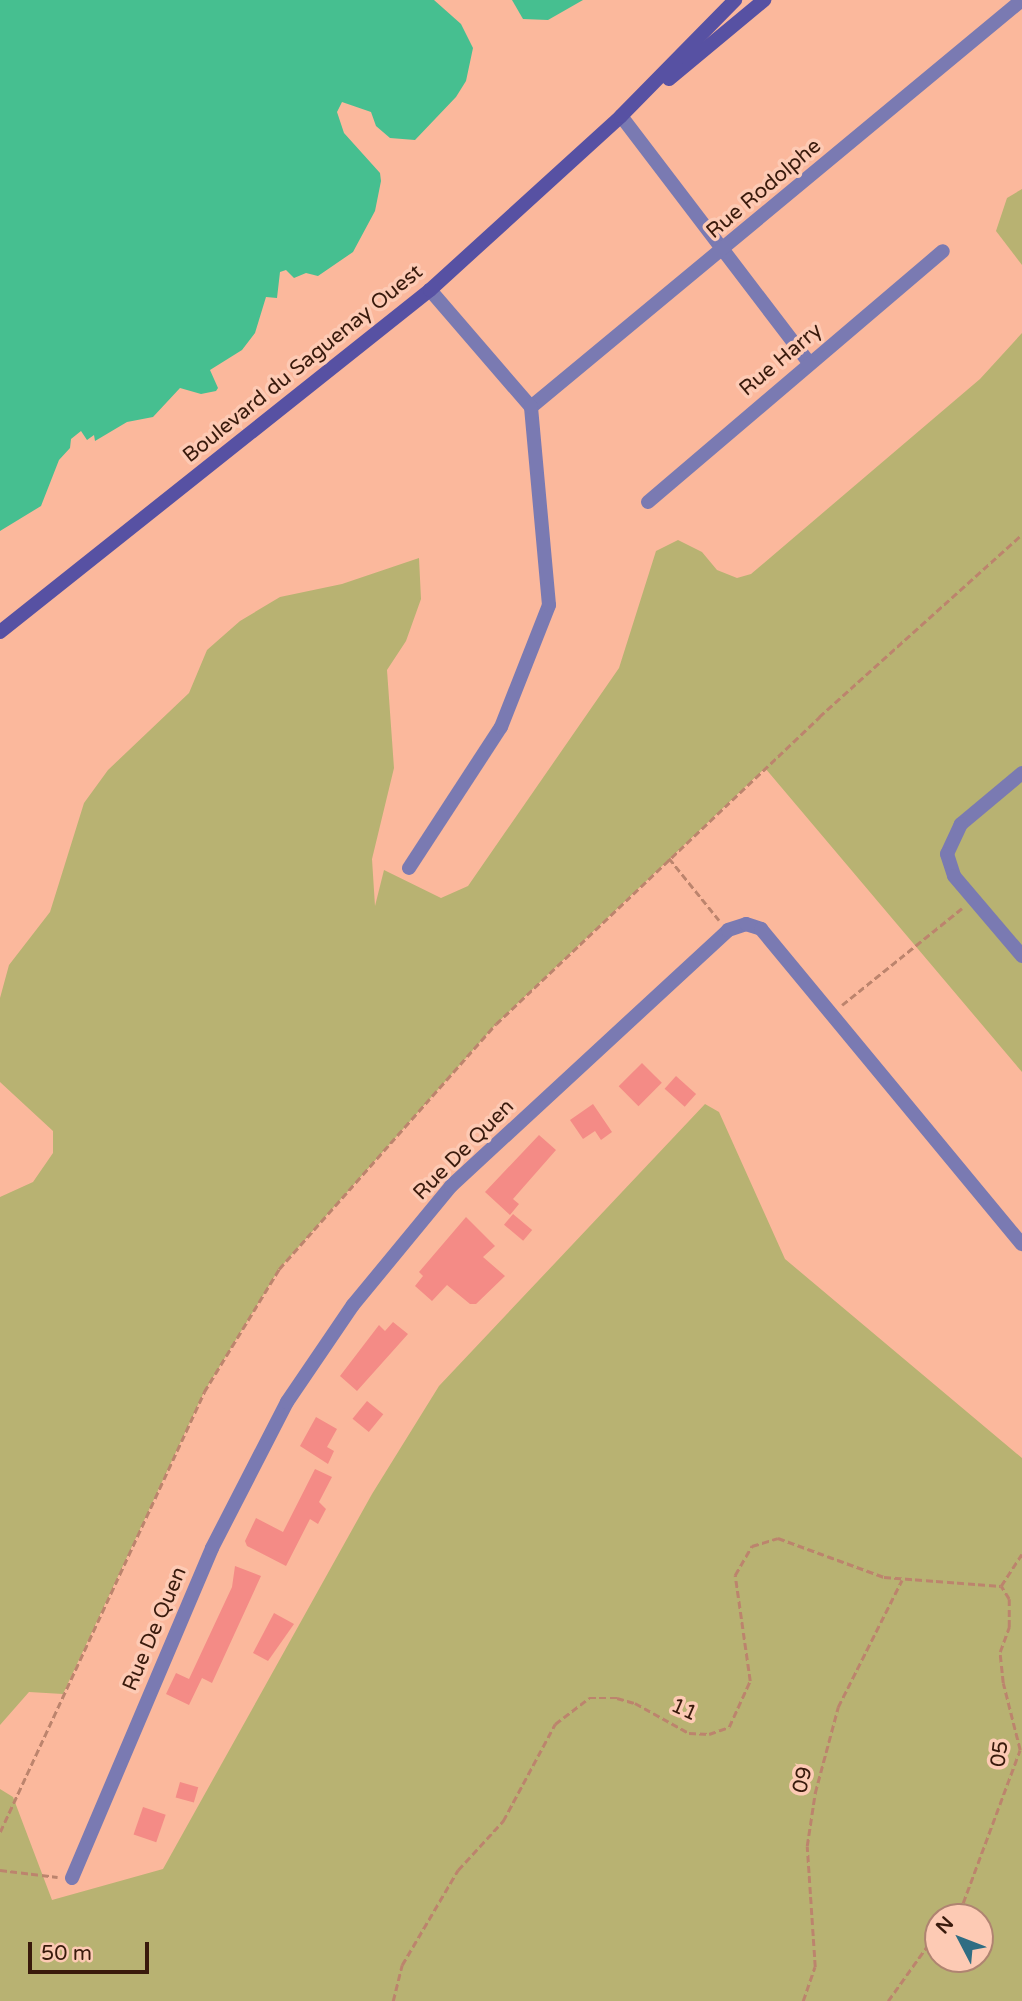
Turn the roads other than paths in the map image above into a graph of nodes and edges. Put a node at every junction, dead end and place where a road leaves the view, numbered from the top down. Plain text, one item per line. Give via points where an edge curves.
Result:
1 (734, 0) edge
2 (764, 0) edge
3 (1022, 0) edge
4 (621, 116) junction
5 (943, 251) dead end
6 (721, 252) junction
7 (430, 290) junction
8 (809, 363) junction
9 (531, 407) junction
10 (648, 502) dead end
11 (0, 632) edge
12 (1022, 773) edge
13 (409, 868) dead end
14 (1022, 956) edge
15 (1022, 1244) edge
16 (72, 1878) road end

1 - 4 main road, Boulevard du Saguenay Ouest
2 - 4 main road, Boulevard du Saguenay Ouest
3 - 6 street, Rue Rodolphe
4 - 6 street
4 - 7 main road, Boulevard du Saguenay Ouest
5 - 8 street, Rue Harry
6 - 8 street
6 - 9 street, Rue Rodolphe
7 - 9 street
7 - 11 main road, Boulevard du Saguenay Ouest
8 - 10 street, Rue Harry
9 - 13 street via 549,605 501,727
12 - 14 street via 961,824 949,843 949,865
15 - 16 street, Rue De Quen via 761,929 746,923 728,930 451,1186 353,1305 287,1402 212,1548

